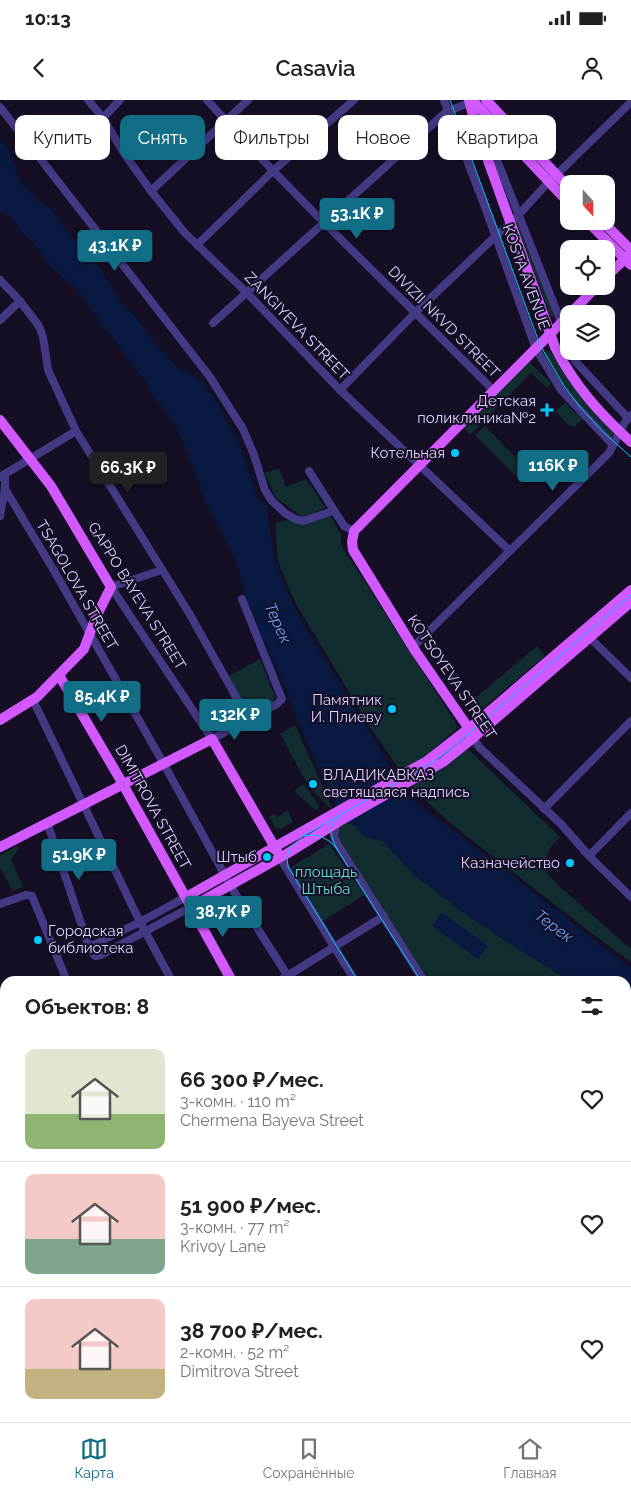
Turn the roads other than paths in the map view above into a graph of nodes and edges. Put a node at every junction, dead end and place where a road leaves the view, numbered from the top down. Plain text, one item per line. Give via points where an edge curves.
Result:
1 (88, 100) edge
2 (120, 100) edge
3 (207, 100) edge
4 (248, 100) edge
5 (354, 100) edge
6 (444, 100) edge
7 (486, 100) edge
8 (466, 101) edge
9 (631, 102) edge
10 (0, 107) edge
11 (449, 111) junction
12 (100, 115) edge
13 (106, 115) edge
14 (220, 115) edge
15 (231, 115) edge
16 (110, 130) edge
17 (215, 130) edge
18 (264, 160) edge
19 (498, 160) edge
20 (274, 170) junction
21 (553, 179) junction
22 (560, 183) edge
23 (560, 190) edge
24 (151, 191) junction
25 (519, 214) junction
26 (323, 223) junction
27 (511, 223) junction
28 (598, 230) edge
29 (609, 230) edge
30 (496, 236) junction
31 (197, 245) junction
32 (630, 257) edge
33 (615, 270) edge
34 (0, 280) edge
35 (247, 293) junction
36 (589, 295) edge
37 (20, 301) junction
38 (561, 305) edge
39 (579, 305) edge
40 (416, 312) junction
41 (0, 320) edge
42 (213, 323) dead end
43 (560, 324) edge
44 (550, 333) junction
45 (536, 349) junction
46 (576, 360) edge
47 (340, 390) junction
48 (494, 391) junction
49 (630, 417) edge
50 (0, 420) edge
51 (76, 431) junction
52 (620, 432) junction
53 (631, 442) edge
54 (613, 445) junction
55 (31, 460) junction
56 (418, 466) junction
57 (309, 471) dead end
58 (3, 476) edge
59 (5, 489) junction
60 (333, 511) junction
61 (0, 516) edge
62 (354, 531) junction
63 (510, 551) junction
64 (162, 570) junction
65 (111, 587) junction
66 (631, 590) edge
67 (242, 599) dead end
68 (631, 602) edge
69 (91, 634) junction
70 (587, 634) junction
71 (413, 647) junction
72 (60, 675) junction
73 (631, 678) edge
74 (33, 700) junction
75 (0, 720) edge
76 (249, 720) junction
77 (631, 721) edge
78 (470, 734) junction
79 (212, 740) junction
80 (164, 764) junction
81 (122, 784) junction
82 (84, 804) junction
83 (544, 809) junction
84 (631, 813) edge
85 (335, 820) junction
86 (47, 822) junction
87 (0, 846) edge
88 (274, 846) junction
89 (589, 856) junction
90 (280, 858) junction
91 (224, 875) junction
92 (230, 886) junction
93 (186, 896) junction
94 (631, 897) edge
95 (0, 904) edge
96 (191, 907) junction
97 (384, 916) junction
98 (140, 922) junction
99 (145, 933) junction
100 (89, 947) junction
101 (334, 947) junction
102 (65, 976) edge
103 (169, 976) edge
104 (229, 976) edge
105 (287, 976) edge
106 (293, 976) edge
107 (352, 976) edge
108 (421, 976) edge

1 - 12 street, ZANGIYEVA STREET
2 - 13 street
3 - 14 street, DIVIZII NKVD STREET
4 - 15 street
5 - 20 street
6 - 11 street, KOSTA AVENUE
7 - 21 main road
8 - 11 street
8 - 21 main road
8 - 27 main road, KOSTA AVENUE
9 - 21 street
10 - 60 street via 210,377 242,429 271,500 285,513 303,521
11 - 26 street
11 - 30 street, KOSTA AVENUE
16 - 24 street, ZANGIYEVA STREET
17 - 24 street
18 - 20 street, DIVIZII NKVD STREET
19 - 25 street
20 - 26 street, DIVIZII NKVD STREET
20 - 31 street
21 - 22 main road
21 - 23 main road
21 - 25 street
24 - 31 street, ZANGIYEVA STREET
25 - 27 street
25 - 38 street
26 - 35 street
26 - 40 street, DIVIZII NKVD STREET
27 - 30 street
27 - 44 main road, KOSTA AVENUE
28 - 32 main road
29 - 32 main road
30 - 40 street
30 - 45 street, KOSTA AVENUE
31 - 35 street, ZANGIYEVA STREET
32 - 33 main road
34 - 37 street
35 - 42 street
35 - 47 street, ZANGIYEVA STREET
36 - 39 main road
37 - 41 street
37 - 51 street via 41,331 48,370
40 - 47 street
40 - 48 street, DIVIZII NKVD STREET
43 - 44 main road
44 - 45 main road
44 - 52 main road, KOSTA AVENUE via 564,365 586,396
45 - 48 main road
45 - 54 street, KOSTA AVENUE via 561,390
46 - 49 street
47 - 56 street, ZANGIYEVA STREET
48 - 56 main road
49 - 52 street
50 - 55 main road, GAPPO BAYEVA STREET
51 - 55 street
51 - 64 street
52 - 53 main road, KOSTA AVENUE
52 - 54 street
54 - 63 street via 609,453
55 - 58 street
55 - 65 main road, GAPPO BAYEVA STREET
56 - 62 main road
56 - 63 street, ZANGIYEVA STREET
57 - 60 street
58 - 59 street
59 - 61 street
59 - 69 street, TSAGOLOVA STREET
60 - 62 street via 344,526
62 - 71 main road, KOTSOYEVA STREET via 353,550
63 - 71 street
64 - 65 street
64 - 76 street
65 - 69 main road
65 - 79 street, GAPPO BAYEVA STREET
66 - 70 main road
67 - 76 street via 282,699
68 - 70 main road
69 - 72 main road via 84,648
69 - 80 street, TSAGOLOVA STREET
70 - 73 street
70 - 78 main road
71 - 78 main road, KOTSOYEVA STREET
72 - 74 main road
72 - 81 main road, DIMITROVA STREET
74 - 75 main road
74 - 82 street
76 - 79 street
77 - 83 street
78 - 83 street, KOTSOYEVA STREET via 479,747
78 - 85 main road
79 - 80 main road
79 - 88 main road, GAPPO BAYEVA STREET
80 - 81 main road
80 - 91 street, TSAGOLOVA STREET
81 - 82 main road
81 - 93 main road, DIMITROVA STREET
82 - 86 main road
82 - 98 street
83 - 89 street, KOTSOYEVA STREET
84 - 89 street
85 - 88 main road
85 - 90 main road
85 - 97 street via 335,839
86 - 87 main road
86 - 100 street
88 - 90 main road, GAPPO BAYEVA STREET
88 - 91 main road
89 - 94 street, KOTSOYEVA STREET
90 - 92 main road
90 - 101 street, GAPPO BAYEVA STREET
91 - 92 street, TSAGOLOVA STREET
91 - 93 main road
92 - 96 main road
92 - 105 street, TSAGOLOVA STREET
93 - 96 main road, DIMITROVA STREET
93 - 98 street
95 - 102 street via 32,896
96 - 99 street
96 - 104 main road, DIMITROVA STREET
97 - 101 street
97 - 108 street
98 - 99 street
98 - 100 street
99 - 100 street via 97,957
99 - 103 street
101 - 106 street
101 - 107 street, GAPPO BAYEVA STREET

